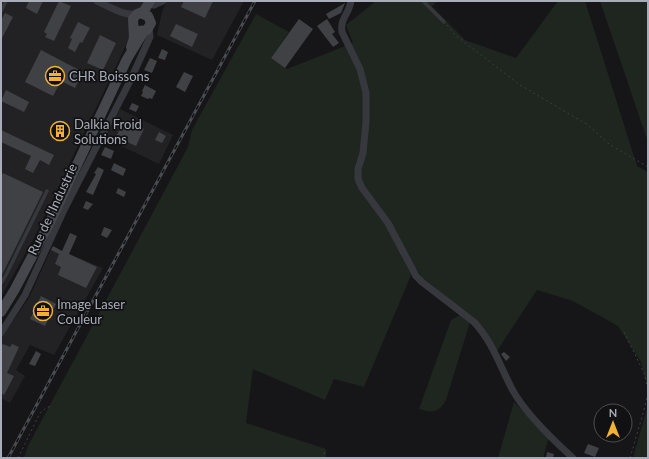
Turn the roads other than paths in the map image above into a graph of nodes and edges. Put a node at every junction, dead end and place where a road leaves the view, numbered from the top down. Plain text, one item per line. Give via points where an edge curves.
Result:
1 (6, 1) edge
2 (97, 1) edge
3 (163, 1) edge
4 (351, 1) edge
5 (423, 1) edge
6 (153, 2) edge
7 (116, 10) junction
8 (1, 11) edge
9 (139, 14) junction
10 (150, 18) junction
11 (444, 22) road end
12 (134, 26) junction
13 (147, 30) junction
14 (127, 59) junction
15 (47, 191) dead end
16 (1, 283) edge
17 (1, 312) edge
18 (1, 332) edge
19 (572, 458) edge

1 - 8 lane
2 - 7 street
3 - 6 street
4 - 19 street via 350,10 341,26 360,69 366,94 363,153 358,173 362,188 388,223 416,276 481,329 523,406
5 - 11 lane
6 - 9 main road
6 - 10 main road
7 - 9 street
7 - 12 street
9 - 10 main road via 146,14
9 - 12 main road via 133,19
10 - 13 main road via 151,23
12 - 13 main road via 139,31
12 - 14 main road, Rue de l'Industrie via 134,38
13 - 14 main road, Rue de l'Industrie
13 - 18 street, Rue de l'Industrie via 150,37 130,81 25,295
14 - 17 main road, Rue de l'Industrie via 49,224
15 - 16 lane

